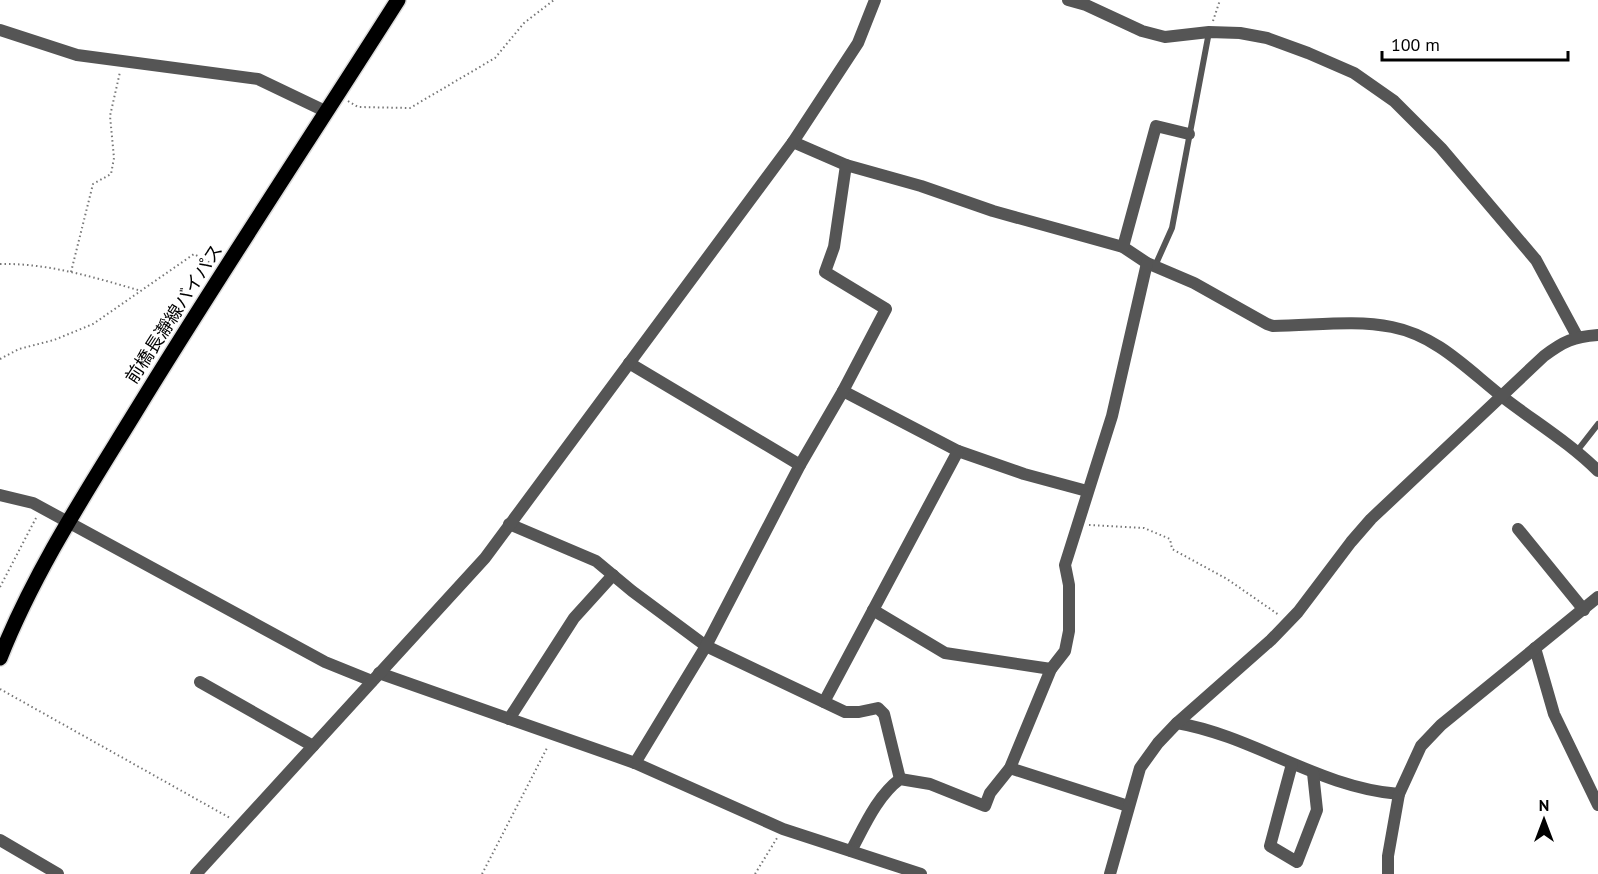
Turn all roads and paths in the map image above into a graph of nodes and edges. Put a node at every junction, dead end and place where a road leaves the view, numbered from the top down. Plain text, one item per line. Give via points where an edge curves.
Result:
1 (398, 0) edge
2 (554, 0) edge
3 (875, 0) edge
4 (1068, 0) edge
5 (1220, 0) edge
6 (0, 30) edge
7 (1209, 32) junction
8 (122, 61) junction
9 (338, 94) junction
10 (327, 112) junction
11 (1189, 134) junction
12 (793, 141) junction
13 (846, 165) junction
14 (1123, 247) junction
15 (0, 264) edge
16 (1151, 264) junction
17 (225, 271) junction
18 (71, 272) junction
19 (139, 291) junction
20 (1598, 335) edge
21 (1577, 336) junction
22 (0, 359) edge
23 (629, 363) junction
24 (843, 391) junction
25 (1503, 397) junction
26 (1598, 424) edge
27 (958, 452) junction
28 (1577, 452) junction
29 (800, 465) junction
30 (1598, 471) edge
31 (1087, 491) junction
32 (0, 495) edge
33 (42, 507) junction
34 (68, 522) junction
35 (509, 524) junction
36 (1077, 524) junction
37 (1518, 529) dead end
38 (613, 575) junction
39 (0, 587) edge
40 (1598, 597) edge
41 (873, 610) junction
42 (1584, 610) junction
43 (1289, 622) junction
44 (706, 646) junction
45 (1535, 648) junction
46 (0, 658) edge
47 (1051, 669) junction
48 (376, 677) junction
49 (200, 682) dead end
50 (0, 689) edge
51 (824, 702) junction
52 (509, 718) junction
53 (1177, 723) junction
54 (554, 735) junction
55 (313, 746) junction
56 (634, 763) junction
57 (1292, 764) junction
58 (1010, 768) junction
59 (1313, 773) junction
60 (900, 778) junction
61 (1399, 794) junction
62 (1598, 805) edge
63 (1128, 806) junction
64 (242, 824) junction
65 (783, 829) junction
66 (0, 840) edge
67 (850, 851) junction
68 (58, 874) edge
69 (196, 874) edge
70 (482, 874) edge
71 (755, 874) edge
72 (921, 874) edge
73 (1110, 874) edge
74 (1388, 874) edge

1 - 9 main road, 前橋長瀞線バイパス
2 - 9 path via 524,23 495,58 410,108 358,107
3 - 12 street via 858,43
4 - 7 street via 1165,37
5 - 7 path
6 - 8 street via 77,55
7 - 11 lane
7 - 21 street via 1268,38 1354,73 1394,101 1441,148 1536,260
8 - 10 street via 258,79
8 - 18 path via 110,116 114,158 111,174 93,184
9 - 10 main road, 前橋長瀞線バイパス
10 - 17 main road, 前橋長瀞線バイパス
11 - 14 street via 1156,126
11 - 16 lane via 1172,228
12 - 13 street
12 - 23 street
13 - 14 street
13 - 24 street via 834,247 825,272 886,309
14 - 16 street
15 - 18 path
16 - 25 street via 1273,326 1399,329 1437,344
16 - 31 street via 1112,416
17 - 19 path via 194,254
17 - 34 main road, 前橋長瀞線バイパス
18 - 19 path
19 - 22 path via 93,324
20 - 21 street
21 - 25 street via 1544,356
23 - 29 street
23 - 35 street
24 - 27 street
24 - 29 street
25 - 28 street
25 - 43 street via 1371,519
26 - 28 lane
27 - 31 street
27 - 41 street
28 - 30 street
29 - 44 street
31 - 36 street
32 - 33 street
33 - 34 street
33 - 39 path
34 - 46 main road, 前橋長瀞線バイパス via 28,593
34 - 48 street via 325,662
35 - 38 street via 596,561
35 - 48 street via 485,558
36 - 43 path via 1144,528 1170,538 1172,549 1227,579
36 - 47 street via 1065,565 1069,631 1065,651
37 - 42 street
38 - 44 street
38 - 52 street via 574,618
40 - 42 street
41 - 47 street via 945,653
41 - 51 street
42 - 45 street
43 - 53 street
44 - 51 street
44 - 56 street
45 - 61 street via 1427,739
45 - 62 street via 1554,714
47 - 58 street
48 - 52 street
48 - 55 street
49 - 55 street
50 - 64 path
51 - 60 street via 845,712 878,708 884,714
52 - 54 street
53 - 57 street via 1201,727
53 - 63 street via 1140,768
54 - 56 street
54 - 70 path
55 - 64 street
56 - 65 street
57 - 59 street
57 - 59 street via 1270,846 1297,862 1317,810
58 - 60 street via 985,806 930,784
58 - 63 street
59 - 61 street
60 - 67 street via 872,813
61 - 74 street
63 - 73 street
64 - 69 street
65 - 67 street
65 - 71 path
66 - 68 street
67 - 72 street

